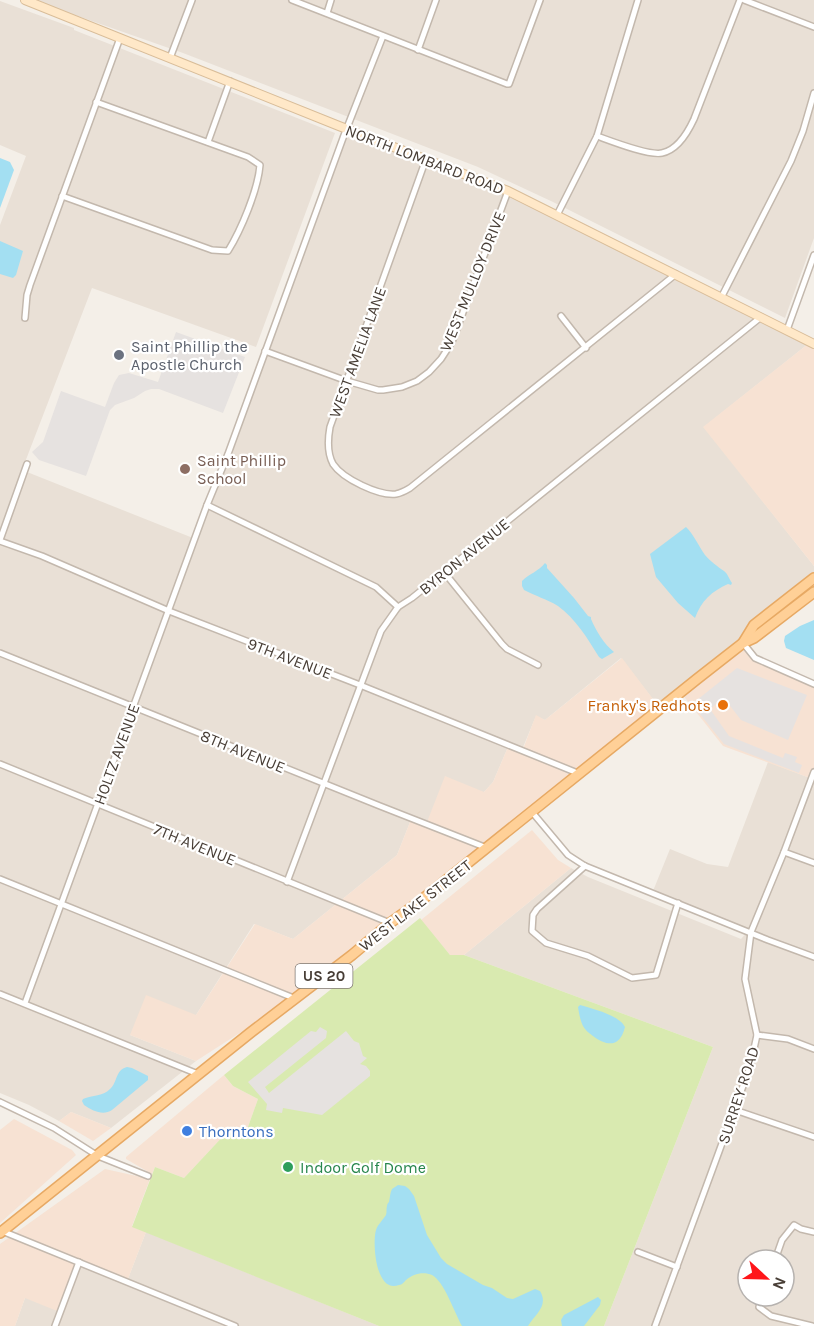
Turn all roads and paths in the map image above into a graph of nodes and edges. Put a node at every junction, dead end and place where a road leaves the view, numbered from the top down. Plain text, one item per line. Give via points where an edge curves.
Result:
1 (25, 0) edge
2 (192, 0) edge
3 (292, 0) edge
4 (331, 0) edge
5 (436, 0) edge
6 (540, 0) edge
7 (638, 0) edge
8 (742, 0) edge
9 (327, 13) junction
10 (814, 27) edge
11 (383, 36) junction
12 (120, 38) junction
13 (418, 50) junction
14 (170, 58) junction
15 (230, 81) junction
16 (814, 93) edge
17 (96, 102) junction
18 (346, 129) junction
19 (597, 136) junction
20 (208, 142) junction
21 (426, 159) junction
22 (508, 191) junction
23 (62, 196) junction
24 (557, 215) junction
25 (814, 255) edge
26 (676, 274) junction
27 (721, 298) junction
28 (561, 316) dead end
29 (761, 317) junction
30 (25, 318) dead end
31 (787, 330) junction
32 (814, 344) edge
33 (586, 348) junction
34 (265, 351) junction
35 (347, 381) junction
36 (27, 464) dead end
37 (207, 506) junction
38 (0, 540) edge
39 (444, 572) junction
40 (814, 578) edge
41 (814, 592) edge
42 (398, 607) junction
43 (169, 611) junction
44 (743, 643) junction
45 (0, 653) edge
46 (538, 664) dead end
47 (814, 684) edge
48 (360, 685) junction
49 (133, 707) junction
50 (0, 764) edge
51 (814, 772) edge
52 (580, 774) junction
53 (324, 783) junction
54 (812, 786) edge
55 (98, 804) junction
56 (532, 812) junction
57 (487, 848) junction
58 (784, 852) junction
59 (814, 863) edge
60 (585, 866) junction
61 (0, 879) edge
62 (287, 882) junction
63 (678, 903) junction
64 (61, 904) junction
65 (390, 923) junction
66 (751, 932) junction
67 (814, 957) edge
68 (0, 994) edge
69 (296, 999) junction
70 (25, 1004) junction
71 (757, 1035) junction
72 (814, 1049) edge
73 (198, 1074) junction
74 (0, 1102) edge
75 (735, 1110) junction
76 (814, 1137) edge
77 (98, 1156) junction
78 (148, 1176) dead end
79 (1, 1232) edge
80 (814, 1232) edge
81 (779, 1248) edge
82 (638, 1252) dead end
83 (78, 1262) junction
84 (676, 1267) junction
85 (760, 1308) edge
86 (55, 1326) edge
87 (235, 1326) edge
88 (655, 1326) edge
89 (812, 1326) edge

1 - 12 street, NORTH LOMBARD ROAD
2 - 14 street
3 - 9 street
4 - 9 street
5 - 13 street
6 - 13 street via 508,84
7 - 19 street
8 - 10 street
8 - 19 street via 682,139 670,150 650,153
9 - 11 street
11 - 13 street
11 - 18 street
12 - 14 street, NORTH LOMBARD ROAD
12 - 17 street
14 - 15 street, NORTH LOMBARD ROAD
15 - 18 street, NORTH LOMBARD ROAD
15 - 20 street
16 - 27 street via 791,161
17 - 20 street
17 - 23 street
18 - 21 street, NORTH LOMBARD ROAD
18 - 34 street
19 - 24 street
20 - 23 street via 260,165 258,181 228,251 212,250
21 - 22 street, NORTH LOMBARD ROAD
21 - 35 street, WEST AMELIA LANE
22 - 24 street, NORTH LOMBARD ROAD
22 - 35 street, WEST MULLOY DRIVE via 455,334 441,359 417,381 402,387 378,390
23 - 30 street via 27,295
24 - 26 street, NORTH LOMBARD ROAD
25 - 31 street
26 - 27 street, NORTH LOMBARD ROAD
26 - 33 street
27 - 29 street, NORTH LOMBARD ROAD
28 - 33 street
29 - 31 street, NORTH LOMBARD ROAD
29 - 39 street, BYRON AVENUE
31 - 32 street, NORTH LOMBARD ROAD
33 - 35 street, WEST AMELIA LANE via 410,488 394,494 369,489 334,466 328,438
34 - 35 street, WEST MULLOY DRIVE
34 - 37 street, HOLTZ AVENUE
36 - 38 street
37 - 42 street via 376,588
37 - 43 street, HOLTZ AVENUE
38 - 43 street, 9TH AVENUE
39 - 42 street, BYRON AVENUE
39 - 46 street via 507,649
40 - 44 main road, WEST LAKE STREET / US 20 via 754,625
41 - 44 main road, WEST LAKE STREET / US 20
42 - 48 street, BYRON AVENUE via 381,631
43 - 48 street, 9TH AVENUE
43 - 49 street, HOLTZ AVENUE
44 - 47 street via 754,658
44 - 52 main road, WEST LAKE STREET / US 20
45 - 49 street, 8TH AVENUE
48 - 52 street, 9TH AVENUE
48 - 53 street, BYRON AVENUE
49 - 53 street, 8TH AVENUE
49 - 55 street, HOLTZ AVENUE
50 - 55 street, 7TH AVENUE
51 - 54 street, SURREY ROAD
52 - 56 main road, WEST LAKE STREET / US 20
53 - 57 street, 8TH AVENUE
53 - 62 street, BYRON AVENUE
54 - 58 street, SURREY ROAD
55 - 62 street, 7TH AVENUE
55 - 64 street, HOLTZ AVENUE
56 - 57 main road, WEST LAKE STREET / US 20
56 - 60 street via 568,855
57 - 65 main road, WEST LAKE STREET / US 20
58 - 59 street
58 - 66 street, SURREY ROAD
60 - 63 street
60 - 63 street via 537,909 532,931 546,943 588,956 632,978 656,975
61 - 64 street
62 - 65 street, 7TH AVENUE
63 - 66 street
64 - 69 street
64 - 70 street, HOLTZ AVENUE
65 - 69 main road, WEST LAKE STREET / US 20
66 - 67 street
66 - 71 street, SURREY ROAD via 745,979
68 - 70 street
69 - 73 main road, WEST LAKE STREET / US 20
70 - 73 street
71 - 72 street via 788,1039
71 - 75 street, SURREY ROAD
73 - 77 main road, WEST LAKE STREET / US 20
74 - 77 street via 54,1128
75 - 76 street
75 - 84 street, SURREY ROAD
77 - 78 street
77 - 79 main road, WEST LAKE STREET / US 20
79 - 83 street
80 - 81 street via 794,1225
82 - 84 street
83 - 86 street
83 - 87 street
84 - 88 street, SURREY ROAD
85 - 89 street via 771,1316

